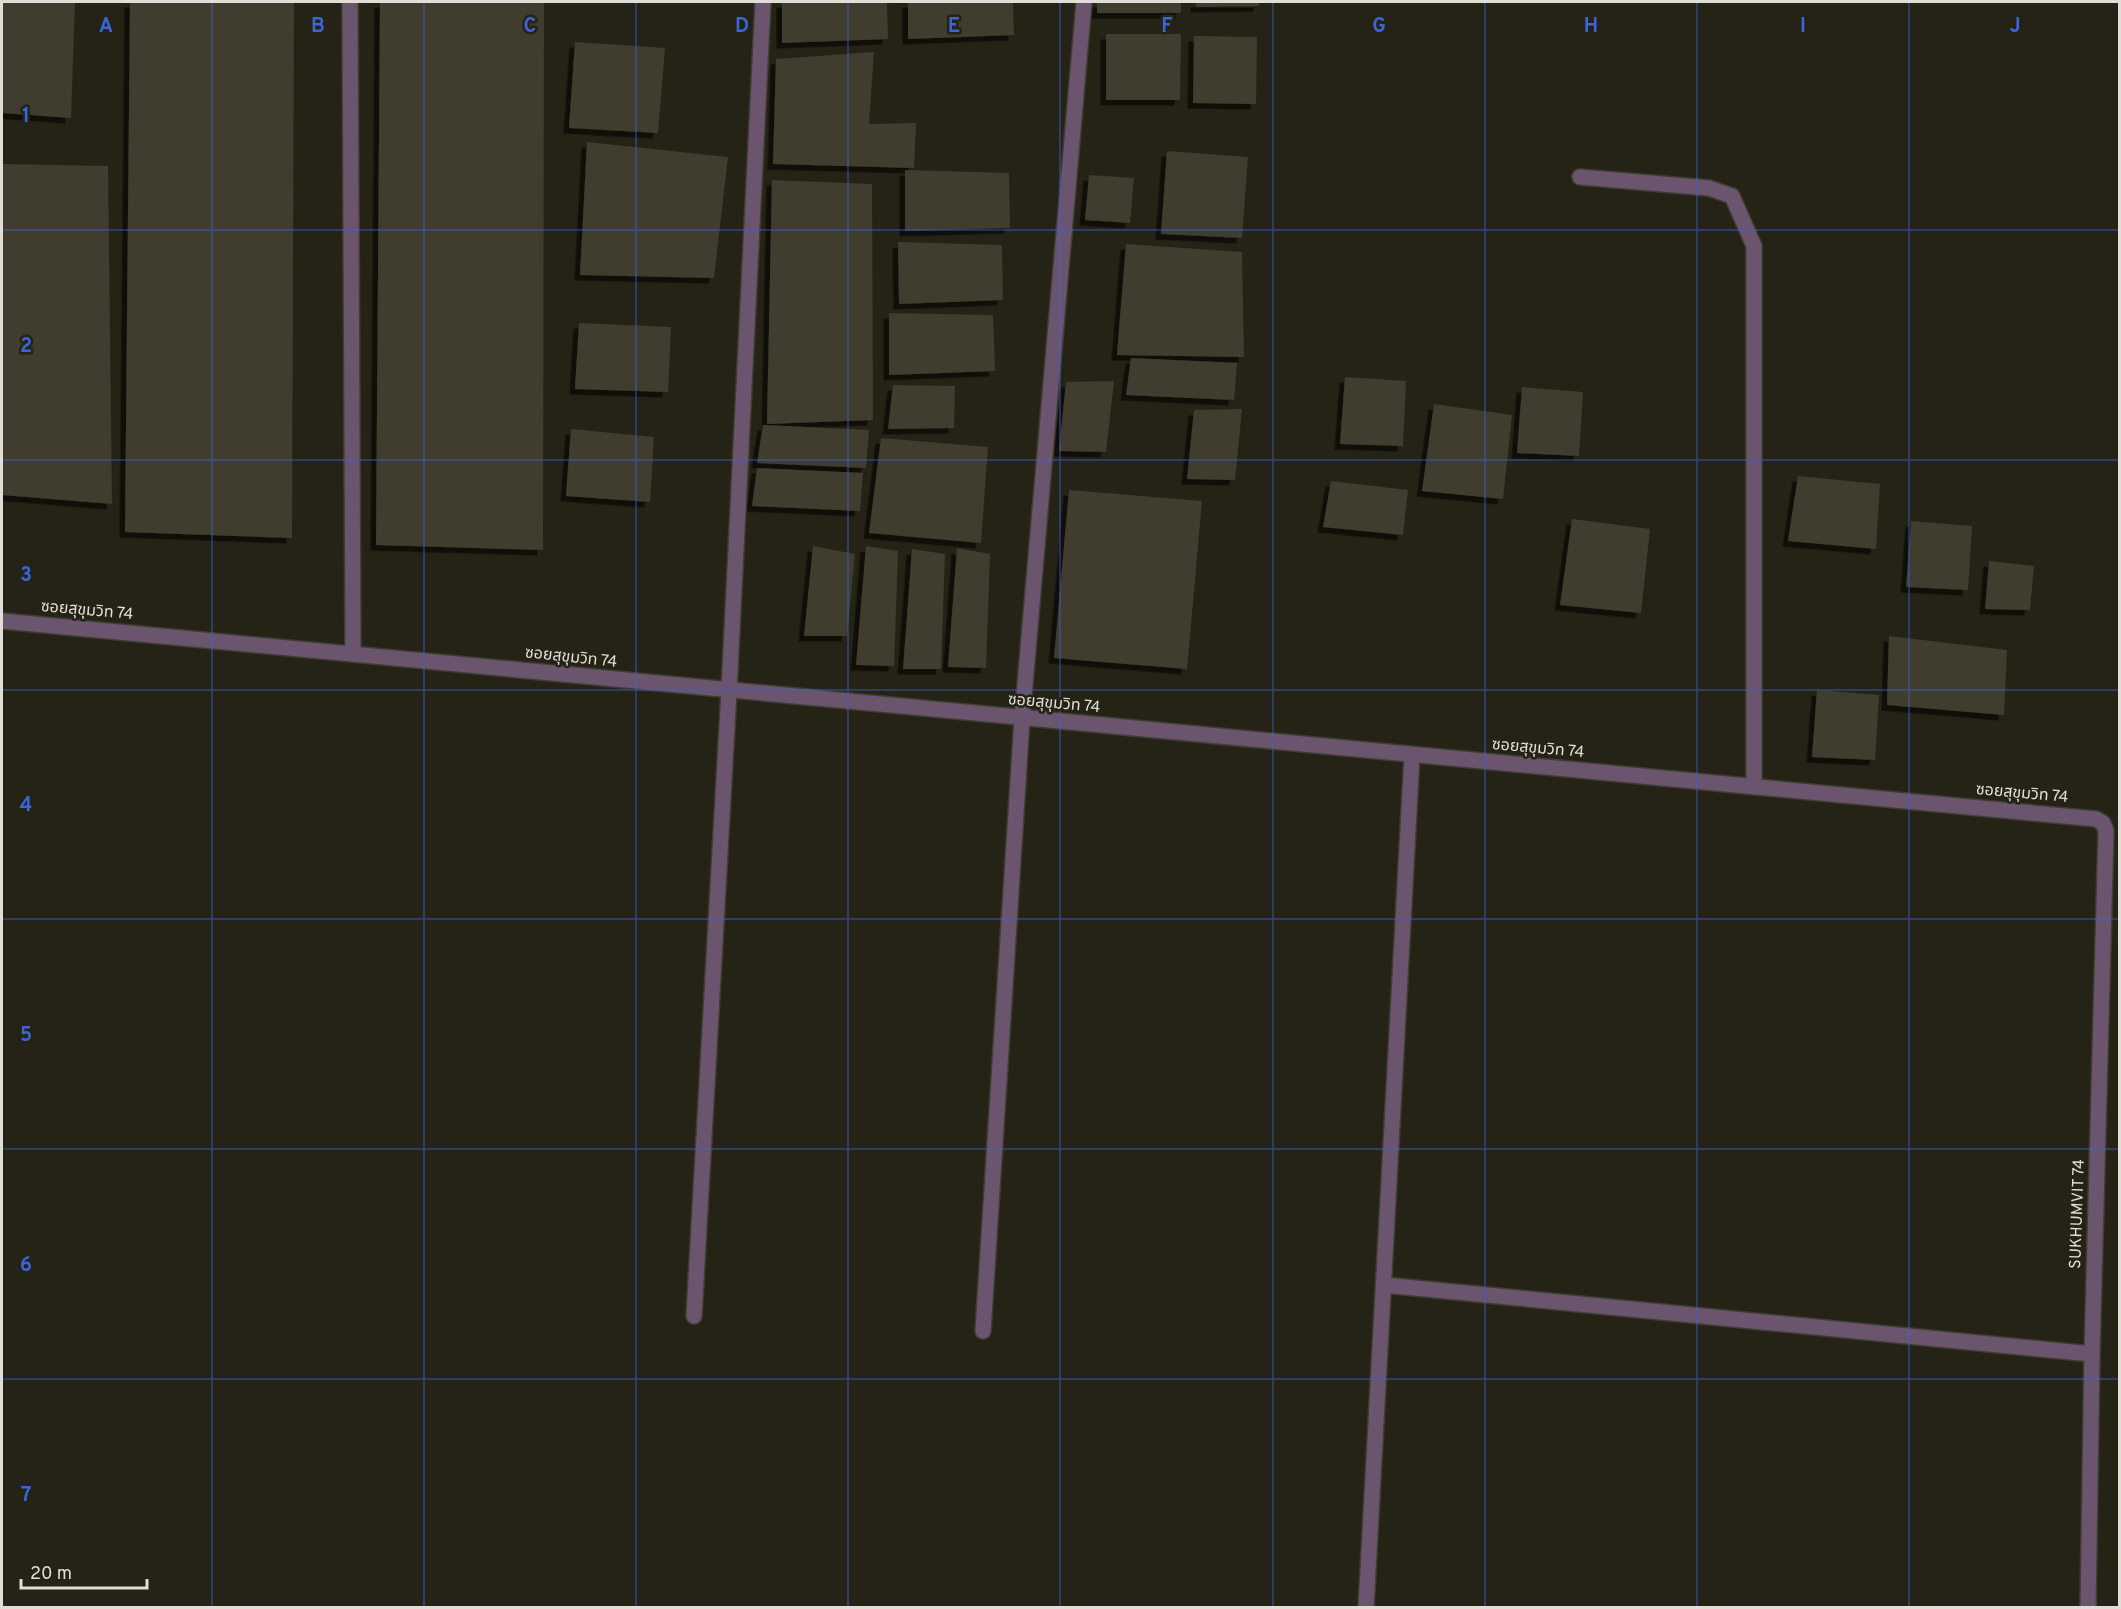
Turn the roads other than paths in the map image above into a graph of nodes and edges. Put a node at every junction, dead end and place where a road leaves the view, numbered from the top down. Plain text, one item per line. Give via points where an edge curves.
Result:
1 (350, 2) edge
2 (763, 2) edge
3 (1084, 2) edge
4 (1580, 177) dead end
5 (2, 621) edge
6 (353, 654) junction
7 (729, 691) junction
8 (1022, 719) junction
9 (1412, 755) junction
10 (1754, 788) junction
11 (2103, 823) joint
12 (1384, 1285) junction
13 (694, 1316) dead end
14 (982, 1331) dead end
15 (2092, 1354) junction
16 (1366, 1608) edge
17 (2088, 1608) edge

1 - 6 street
2 - 7 street
3 - 8 street
4 - 10 street via 1709,188 1732,196 1754,246
5 - 6 street, ซอยสุขุมวิท 74
6 - 7 street, ซอยสุขุมวิท 74
7 - 8 street, ซอยสุขุมวิท 74
7 - 13 street
8 - 9 street, ซอยสุขุมวิท 74
8 - 14 street
9 - 10 street, ซอยสุขุมวิท 74
9 - 12 street
10 - 11 street, ซอยสุขุมวิท 74 via 2096,819
11 - 15 street, SUKHUMVIT 74 via 2106,831
12 - 15 street
12 - 16 street
15 - 17 street, SUKHUMVIT 74

